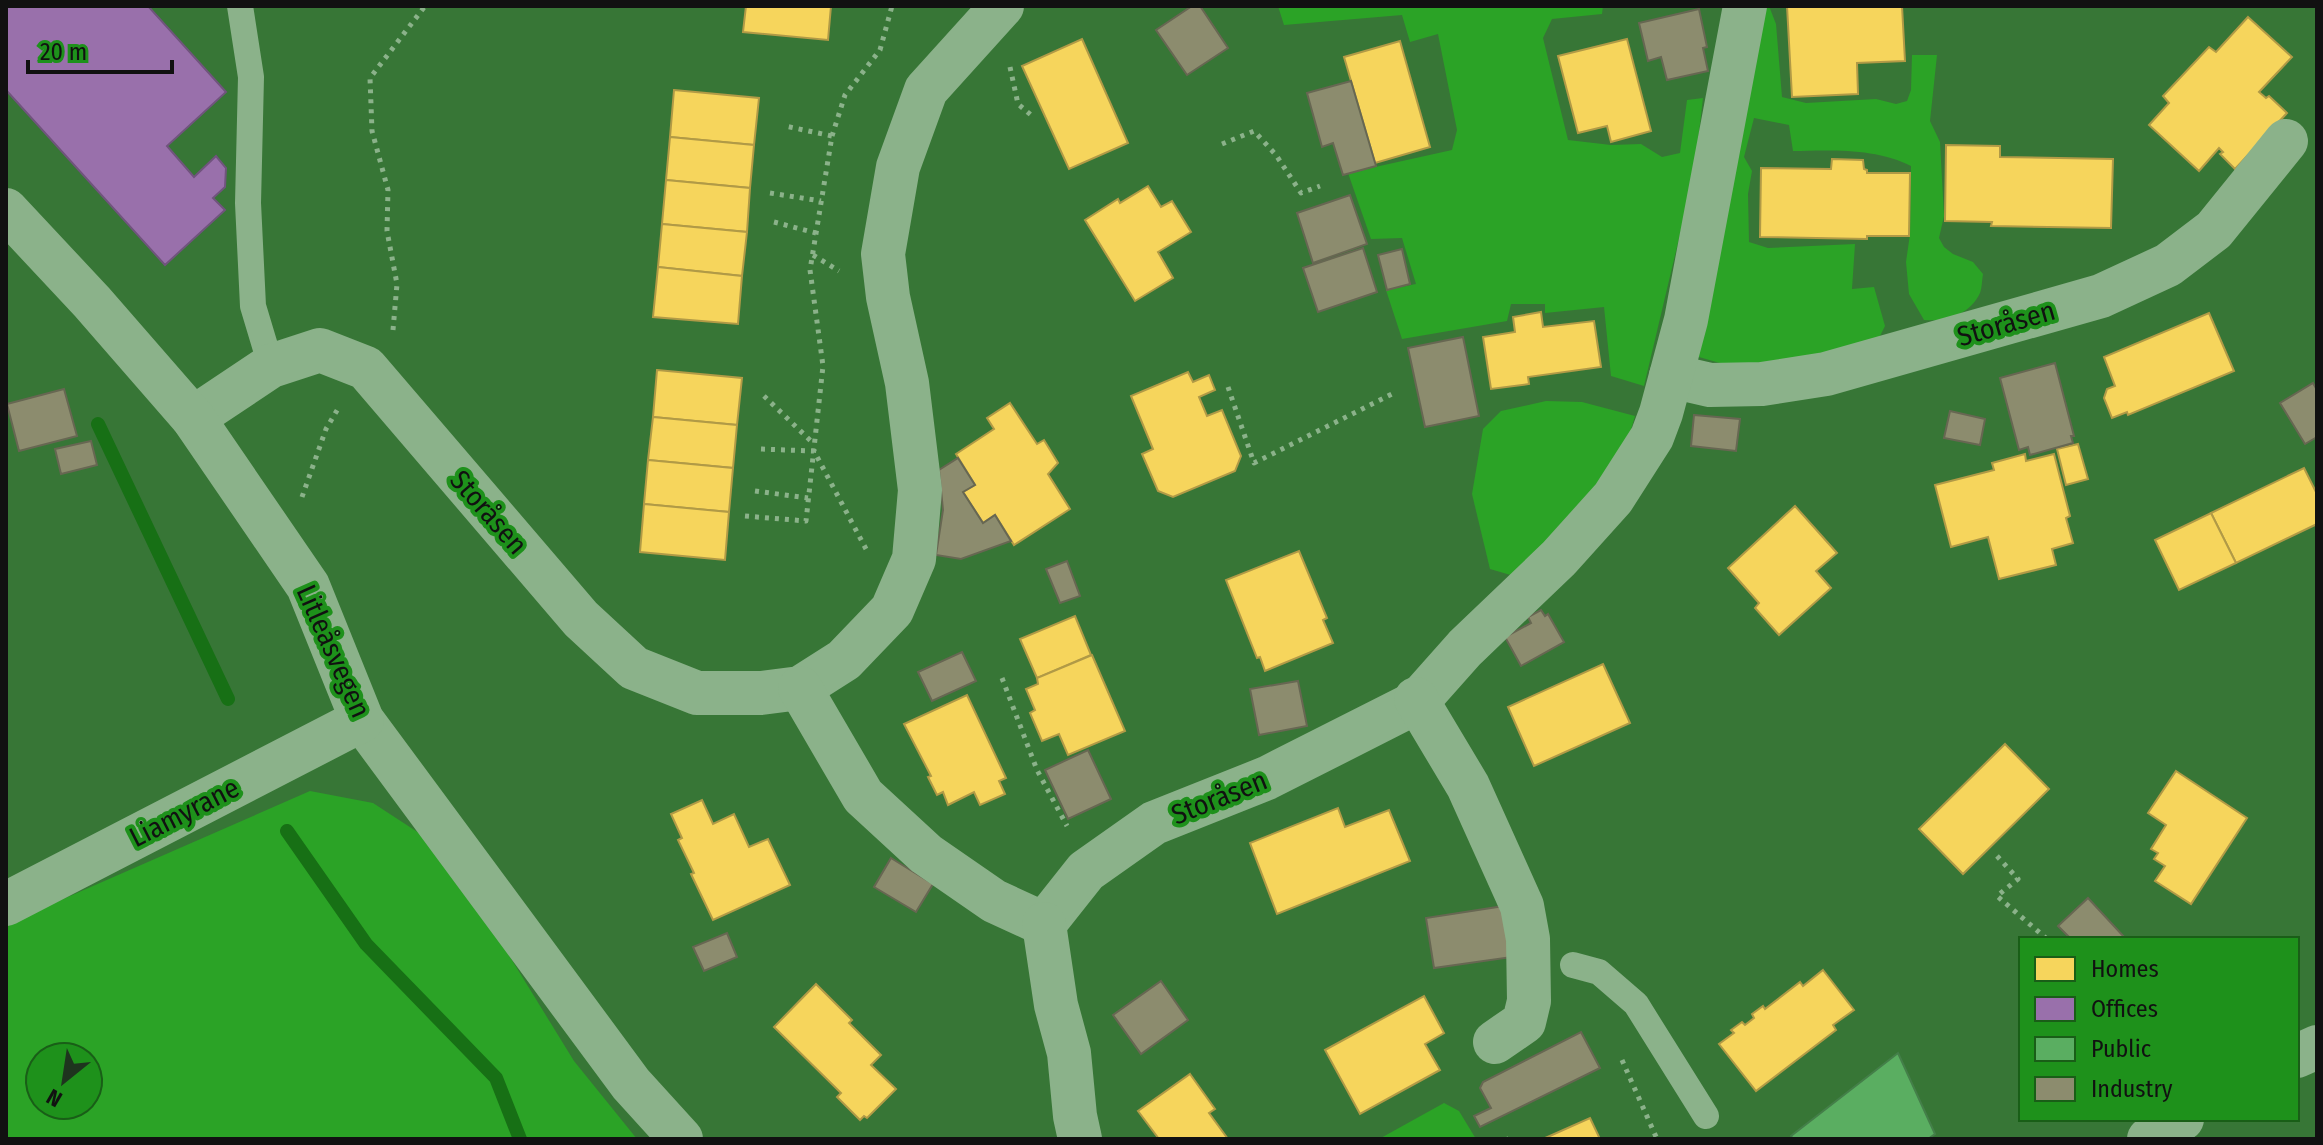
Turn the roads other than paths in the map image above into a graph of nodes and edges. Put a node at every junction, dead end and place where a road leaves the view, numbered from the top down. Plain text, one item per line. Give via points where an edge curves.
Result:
1 (240, 6) edge
2 (1002, 6) edge
3 (1745, 6) edge
4 (2286, 141) dead end
5 (6, 210) edge
6 (271, 366) junction
7 (1671, 376) junction
8 (193, 418) junction
9 (800, 688) junction
10 (1416, 699) junction
11 (362, 720) junction
12 (6, 904) edge
13 (1044, 924) junction
14 (1573, 965) dead end
15 (1495, 1042) dead end
16 (1706, 1116) dead end
17 (2179, 1121) edge
18 (681, 1139) edge
19 (1080, 1139) edge
20 (2149, 1139) edge

1 - 6 lane via 251,77 248,203 253,306
2 - 9 street, Storåsen via 926,90 898,167 883,254 920,490 914,559 892,610 844,660
3 - 7 street, Storåsen
4 - 7 street, Storåsen via 2214,230 2168,265 2101,296 1826,374 1710,385
5 - 8 street, Litleåsvegen
6 - 8 street, Storåsen
6 - 9 street, Storåsen via 320,350 366,368 581,619 634,668 697,693
7 - 10 street, Storåsen via 1652,437 1613,498
8 - 11 street, Litleåsvegen via 308,586
9 - 13 street via 863,796 926,854 994,901
10 - 13 street, Storåsen via 1267,778 1154,823 1086,871
10 - 15 street via 1468,786 1522,906 1529,1001 1524,1022
11 - 12 street, Liamyrane
11 - 18 street, Litleåsvegen via 631,1084
13 - 19 street
14 - 16 lane via 1599,972 1636,1004
17 - 20 street

